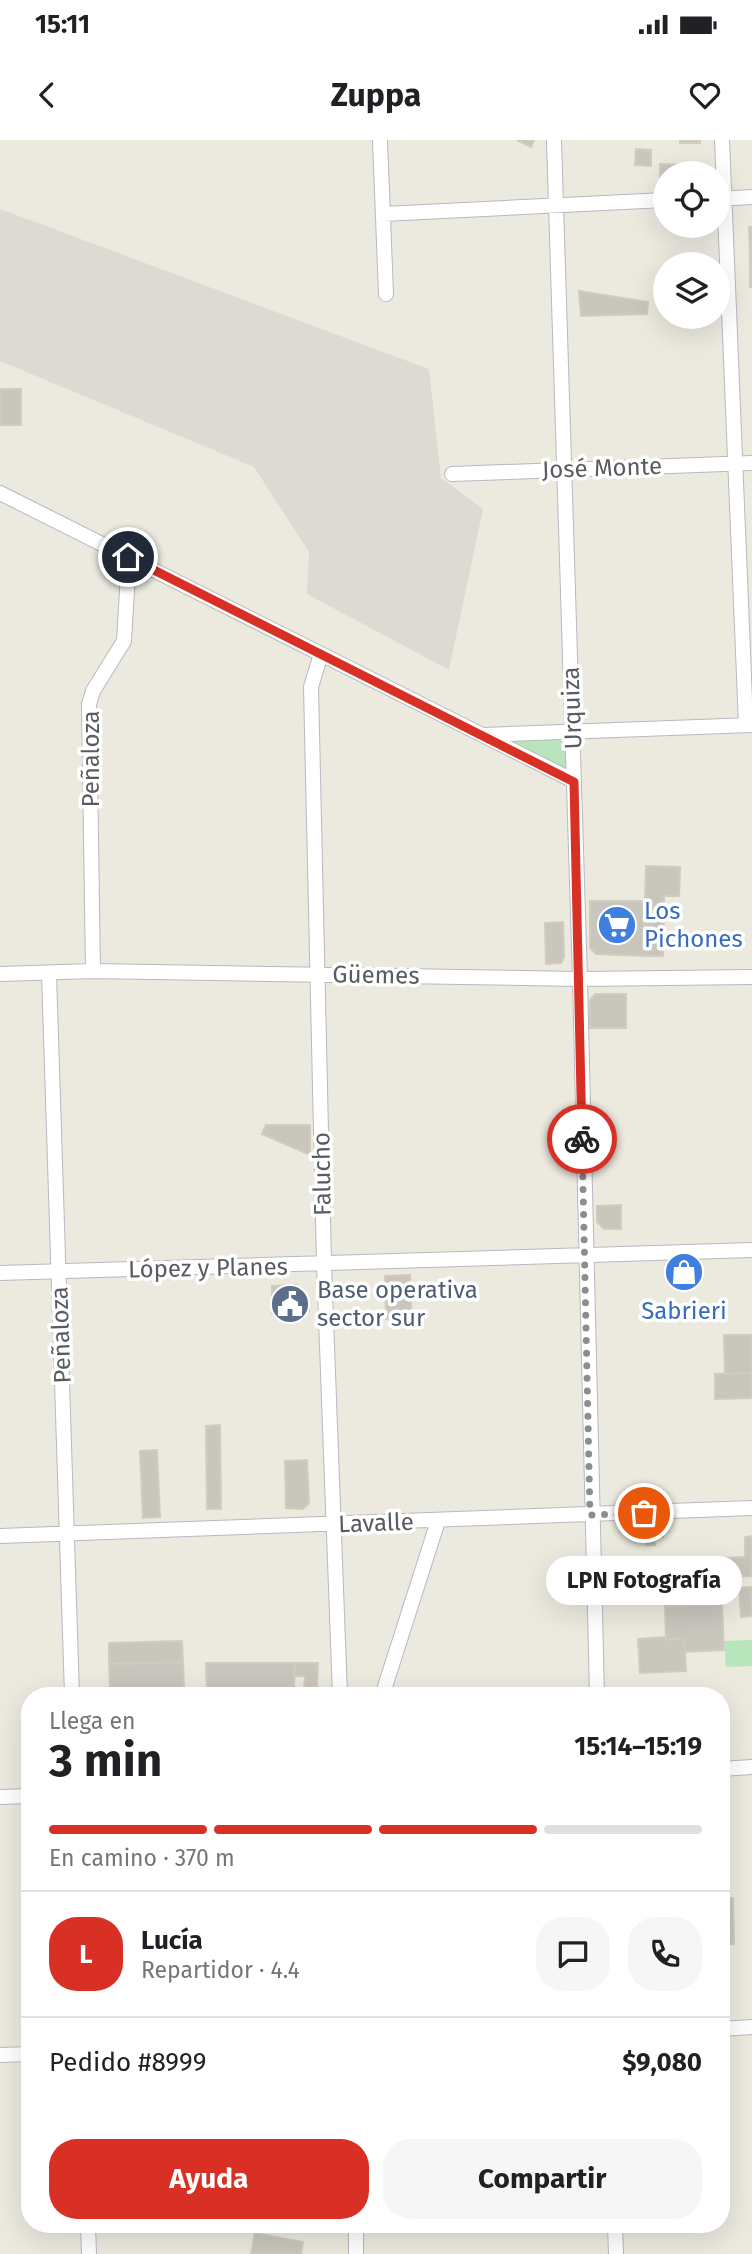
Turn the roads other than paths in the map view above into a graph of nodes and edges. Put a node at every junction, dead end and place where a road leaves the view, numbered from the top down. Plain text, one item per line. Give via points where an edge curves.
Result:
1 (380, 140) edge
2 (554, 140) edge
3 (722, 140) edge
4 (722, 161) edge
5 (752, 197) edge
6 (730, 198) edge
7 (653, 200) edge
8 (556, 204) junction
9 (383, 214) junction
10 (723, 238) edge
11 (386, 294) dead end
12 (736, 463) junction
13 (752, 463) edge
14 (564, 468) junction
15 (452, 474) dead end
16 (0, 493) edge
17 (128, 557) junction
18 (321, 654) junction
19 (749, 725) edge
20 (573, 732) junction
21 (482, 735) junction
22 (574, 782) junction
23 (93, 971) junction
24 (0, 974) edge
25 (49, 974) junction
26 (317, 974) junction
27 (752, 977) edge
28 (580, 979) junction
29 (752, 1250) edge
30 (584, 1256) junction
31 (324, 1265) junction
32 (60, 1272) junction
33 (0, 1273) edge
34 (752, 1508) edge
35 (590, 1515) junction
36 (438, 1521) junction
37 (334, 1525) junction
38 (67, 1534) junction
39 (0, 1536) edge
40 (72, 1687) edge
41 (340, 1687) edge
42 (385, 1687) edge
43 (597, 1687) edge
44 (752, 1767) edge
45 (730, 1768) edge
46 (21, 1796) edge
47 (0, 1797) edge
48 (752, 2028) edge
49 (730, 2029) edge
50 (21, 2054) edge
51 (0, 2055) edge
52 (88, 2233) edge
53 (356, 2233) edge
54 (615, 2233) edge
55 (89, 2254) edge
56 (356, 2254) edge
57 (616, 2254) edge

1 - 9 street
2 - 8 street, Urquiza
3 - 4 street
5 - 6 street
7 - 8 street
8 - 9 street
8 - 14 street, Urquiza
9 - 11 street
10 - 12 street
12 - 13 street, José Monte
12 - 14 street, José Monte
12 - 19 street
14 - 15 street, José Monte
14 - 20 street, Urquiza
16 - 17 street
17 - 18 street
17 - 23 street, Peñaloza via 124,641 89,704
18 - 21 street
18 - 26 street, Falucho via 311,687
19 - 20 street
20 - 21 street
20 - 22 street, Urquiza
21 - 22 street
22 - 28 street, Urquiza
23 - 25 street, Güemes
23 - 26 street, Güemes
24 - 25 street, Güemes
25 - 32 street, Peñaloza
26 - 28 street, Güemes
26 - 31 street, Falucho
27 - 28 street, Güemes
28 - 30 street, Urquiza
29 - 30 street, López y Planes
30 - 31 street, López y Planes
30 - 35 street, Urquiza
31 - 32 street, López y Planes
31 - 37 street, Falucho
32 - 33 street, López y Planes
32 - 38 street, Peñaloza
34 - 35 street, Lavalle
35 - 36 street, Lavalle
35 - 43 street, Urquiza
36 - 37 street, Lavalle
36 - 42 street
37 - 38 street, Lavalle
37 - 41 street, Falucho
38 - 39 street, Lavalle
38 - 40 street, Peñaloza
44 - 45 street
46 - 47 street
48 - 49 street
50 - 51 street
52 - 55 street
53 - 56 street
54 - 57 street

